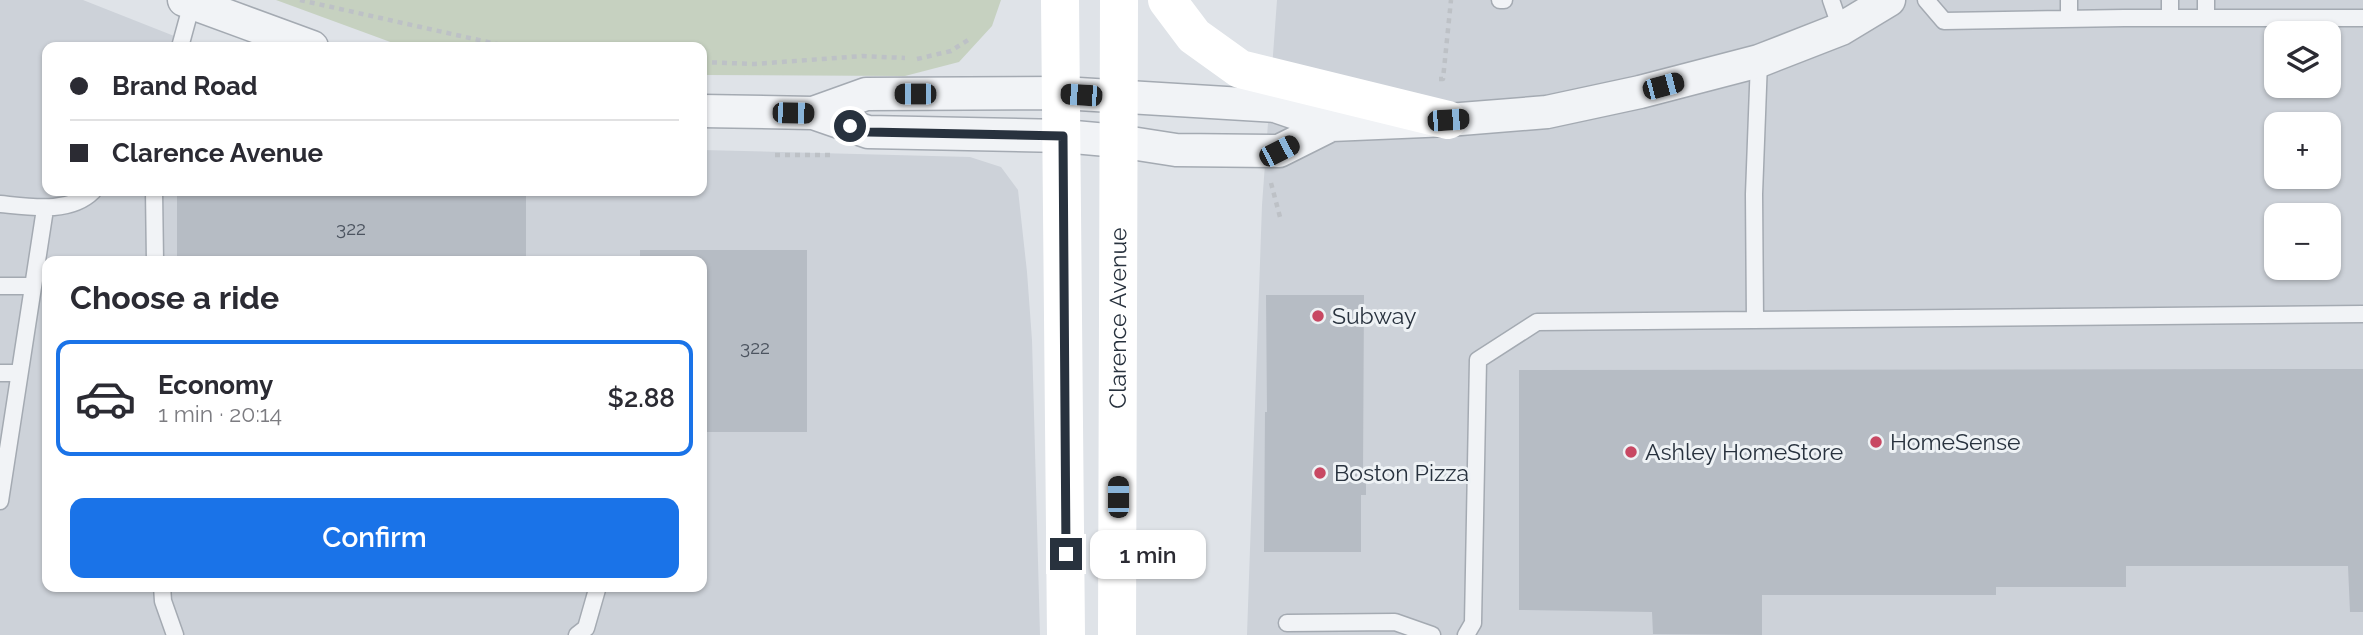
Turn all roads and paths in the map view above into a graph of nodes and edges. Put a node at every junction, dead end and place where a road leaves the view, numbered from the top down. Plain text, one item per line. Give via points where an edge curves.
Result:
1 (300, 0) edge
2 (1060, 0) edge
3 (1119, 0) edge
4 (1167, 0) edge
5 (1889, 0) edge
6 (1926, 0) edge
7 (2069, 0) edge
8 (2170, 0) edge
9 (2206, 0) edge
10 (188, 2) edge
11 (1836, 15) edge
12 (2069, 18) junction
13 (2170, 18) junction
14 (2206, 18) junction
15 (2363, 18) edge
16 (971, 38) dead end
17 (181, 42) edge
18 (298, 42) edge
19 (488, 42) edge
20 (1759, 61) junction
21 (707, 62) edge
22 (1062, 93) junction
23 (1119, 97) junction
24 (707, 111) edge
25 (813, 113) junction
26 (1448, 120) junction
27 (1331, 125) junction
28 (1063, 136) junction
29 (1118, 141) junction
30 (88, 196) edge
31 (154, 196) edge
32 (0, 204) edge
33 (45, 209) junction
34 (155, 256) edge
35 (0, 286) edge
36 (33, 286) junction
37 (2363, 314) edge
38 (1755, 320) junction
39 (0, 373) edge
40 (19, 373) junction
41 (3, 456) edge
42 (0, 501) edge
43 (163, 592) edge
44 (596, 592) edge
45 (1118, 596) junction
46 (1287, 623) dead end
47 (175, 635) edge
48 (577, 635) edge
49 (1066, 635) edge
50 (1117, 635) edge
51 (1130, 635) edge
52 (1432, 635) edge
53 (1466, 635) edge

1 - 19 path
2 - 22 main road
3 - 23 main road, Clarence Avenue
4 - 26 main road via 1194,36 1240,69
5 - 11 street
6 - 12 lane via 1944,21
7 - 12 lane
8 - 13 lane
9 - 14 lane
10 - 17 lane
10 - 18 street
11 - 20 street
12 - 13 lane
13 - 14 lane
14 - 15 lane
16 - 21 path via 951,51 916,59 862,56 755,64
20 - 26 street via 1547,112
20 - 38 lane
22 - 23 street
22 - 25 street via 866,94
22 - 28 main road
23 - 27 street via 1275,106
23 - 29 main road, Clarence Avenue
24 - 25 street
25 - 28 street via 868,132
26 - 27 street
27 - 29 street via 1279,151 1176,149
28 - 29 street
28 - 49 main road
29 - 45 main road, Clarence Avenue
30 - 33 lane
31 - 34 lane
32 - 33 lane
33 - 36 lane
35 - 36 lane
36 - 40 lane
37 - 38 lane
38 - 53 lane via 1537,322 1478,360 1473,624
39 - 40 lane
40 - 41 lane
41 - 42 lane
43 - 47 lane
44 - 48 lane via 586,628
45 - 50 main road, Clarence Avenue
45 - 51 main road
46 - 52 lane via 1395,622

